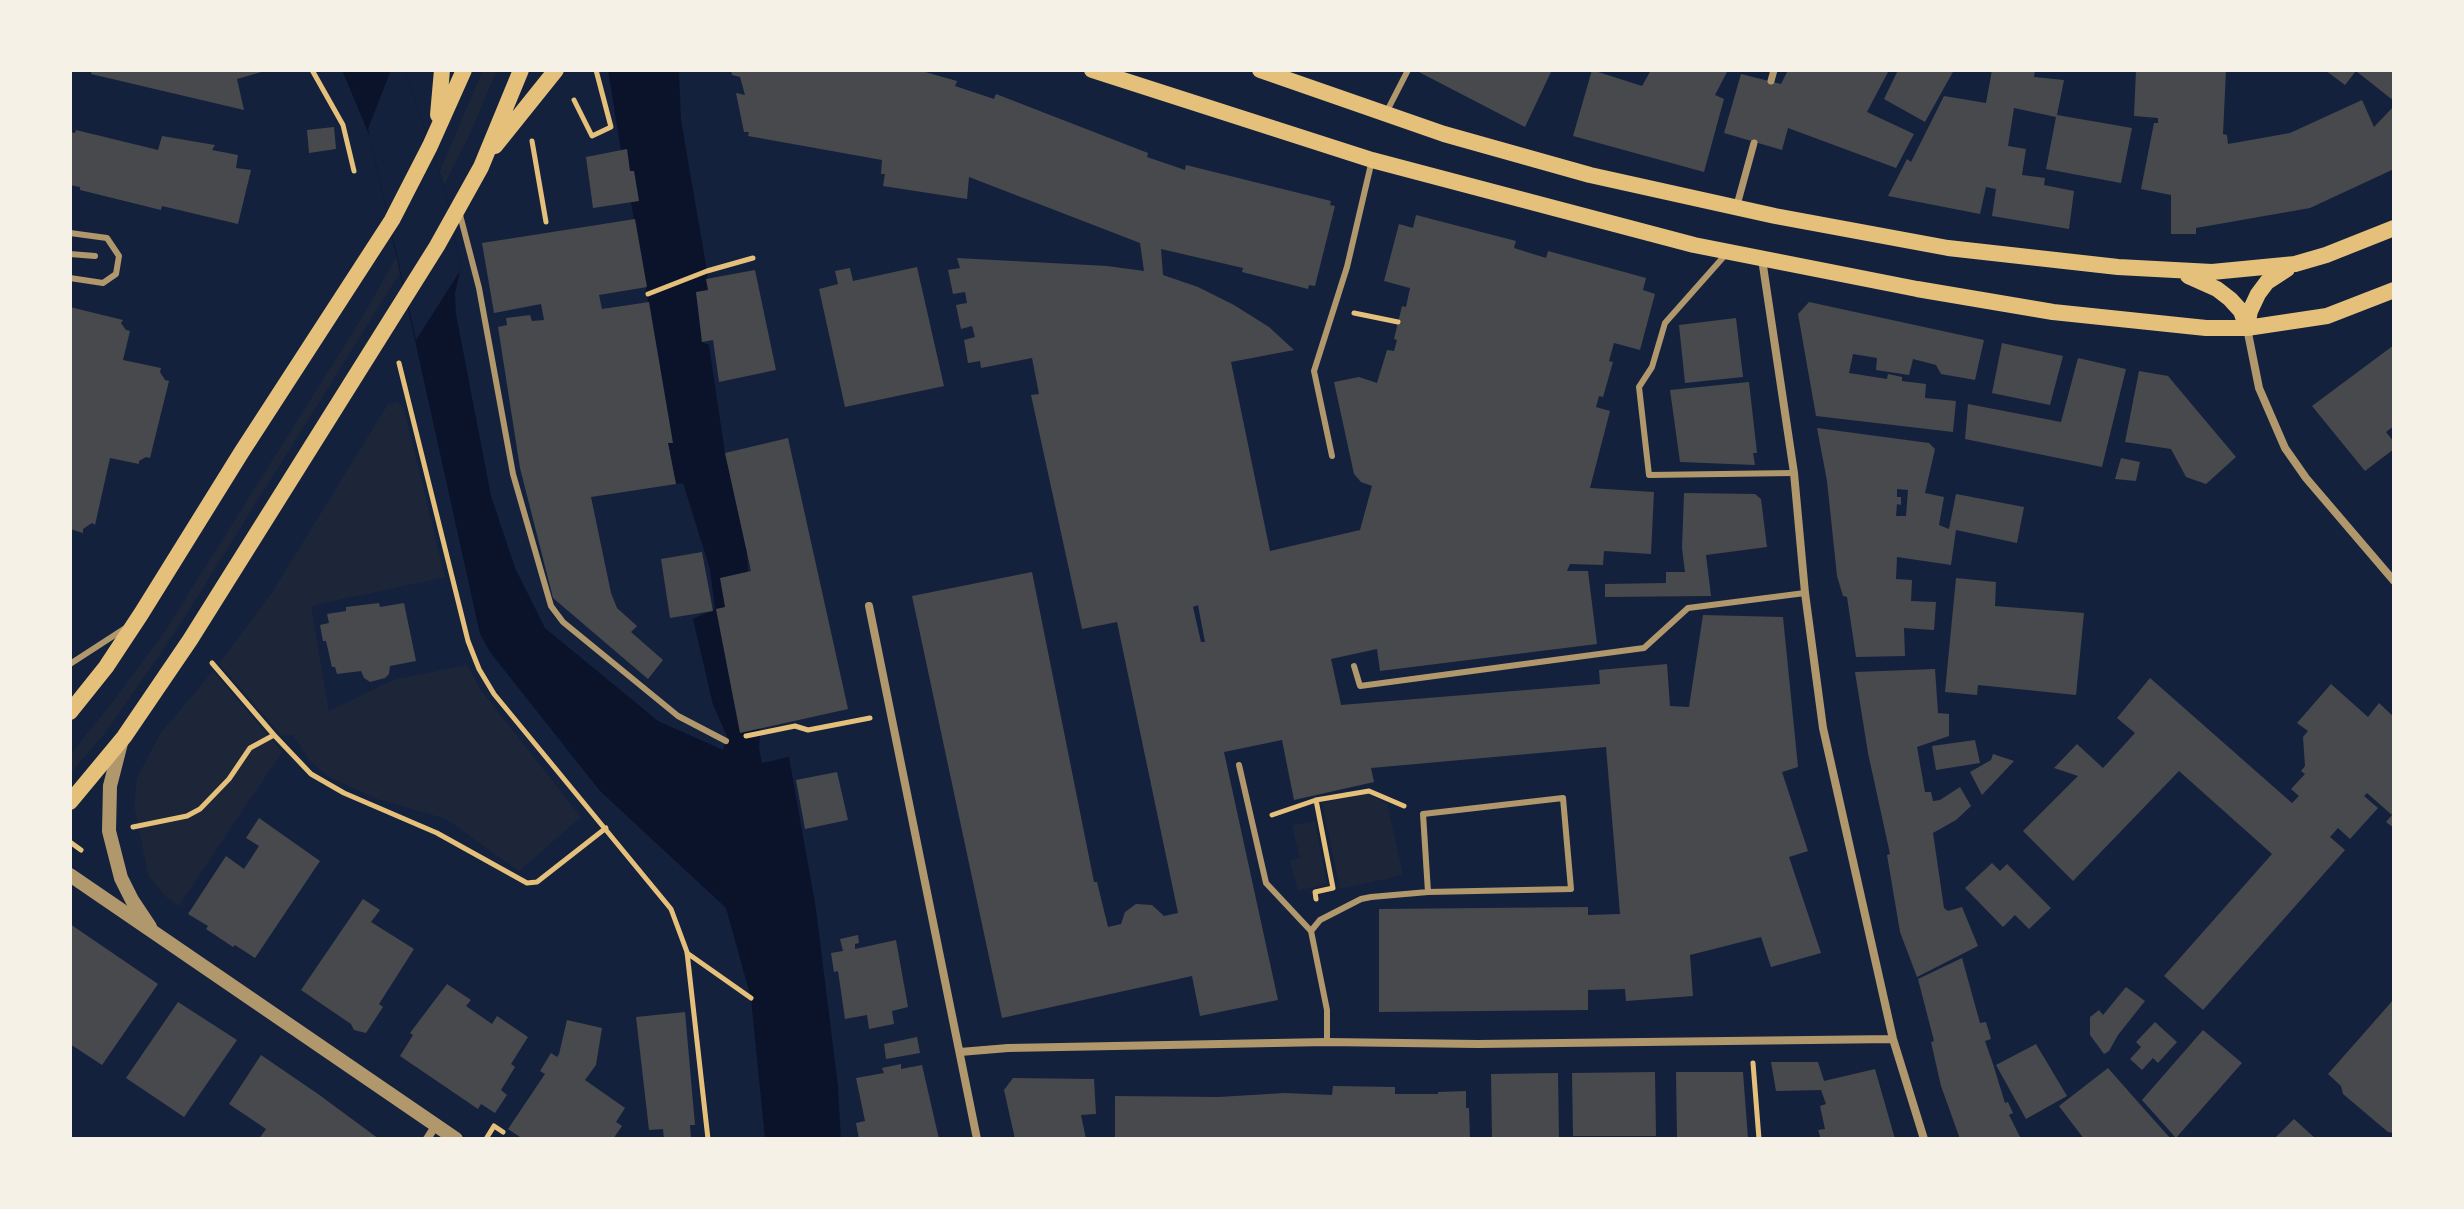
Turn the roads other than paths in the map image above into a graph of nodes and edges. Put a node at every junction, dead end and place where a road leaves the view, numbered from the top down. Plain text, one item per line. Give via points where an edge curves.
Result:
1 (442, 70) edge
2 (464, 70) edge
3 (521, 70) edge
4 (556, 70) edge
5 (1092, 70) edge
6 (1260, 70) edge
7 (1408, 70) edge
8 (1774, 70) edge
9 (1771, 81) dead end
10 (1385, 114) junction
11 (432, 141) junction
12 (1754, 143) dead end
13 (1372, 160) junction
14 (481, 167) junction
15 (1736, 207) junction
16 (456, 215) junction
17 (2394, 228) edge
18 (70, 233) edge
19 (1729, 252) junction
20 (70, 254) edge
21 (95, 256) dead end
22 (1762, 259) junction
23 (2295, 264) junction
24 (2173, 272) junction
25 (70, 278) edge
26 (2394, 290) edge
27 (2247, 328) junction
28 (1332, 456) dead end
29 (1794, 473) junction
30 (2394, 581) edge
31 (1805, 593) junction
32 (869, 606) dead end
33 (141, 614) junction
34 (70, 664) edge
35 (1354, 666) dead end
36 (70, 712) edge
37 (124, 737) junction
38 (726, 741) dead end
39 (1239, 765) dead end
40 (70, 802) edge
41 (70, 875) edge
42 (1428, 892) junction
43 (1311, 931) junction
44 (158, 937) junction
45 (1893, 1039) junction
46 (1327, 1042) junction
47 (960, 1052) junction
48 (436, 1125) junction
49 (427, 1139) edge
50 (456, 1139) edge
51 (977, 1139) edge
52 (1924, 1139) edge

1 - 11 main road
2 - 11 main road
3 - 14 main road
4 - 14 main road
5 - 13 main road
6 - 10 main road
7 - 10 lane
8 - 9 street
10 - 15 main road via 1533,160
11 - 33 main road via 389,225
12 - 15 street
13 - 19 main road
13 - 28 lane via 1347,267 1314,371
14 - 16 main road
15 - 24 main road via 2020,257
16 - 37 main road
16 - 38 lane via 479,288 513,474 551,606 563,622 678,716
17 - 23 main road
18 - 25 lane via 107,238 119,256 116,274 103,283
19 - 22 main road
19 - 29 lane via 1665,323 1652,367 1639,387 1649,475
20 - 21 lane
22 - 27 main road via 2053,312
22 - 29 street
23 - 24 main road
23 - 27 main road via 2267,282 2250,311
24 - 27 main road via 2217,289 2241,311
26 - 27 main road via 2327,316
27 - 30 street via 2259,388 2285,448
29 - 31 street
31 - 35 lane via 1688,608 1644,648 1360,686
31 - 45 street via 1830,766
32 - 47 street
33 - 34 lane
33 - 36 main road
37 - 40 main road
37 - 44 street via 110,786 109,831 121,878
39 - 43 lane via 1266,883
41 - 44 street
42 - 42 lane via 1571,889 1563,798 1423,814
42 - 43 lane via 1361,899 1320,920
43 - 46 lane via 1327,1010
44 - 48 street
45 - 46 street
45 - 52 street
46 - 47 street
47 - 51 street
48 - 49 street
48 - 50 street

